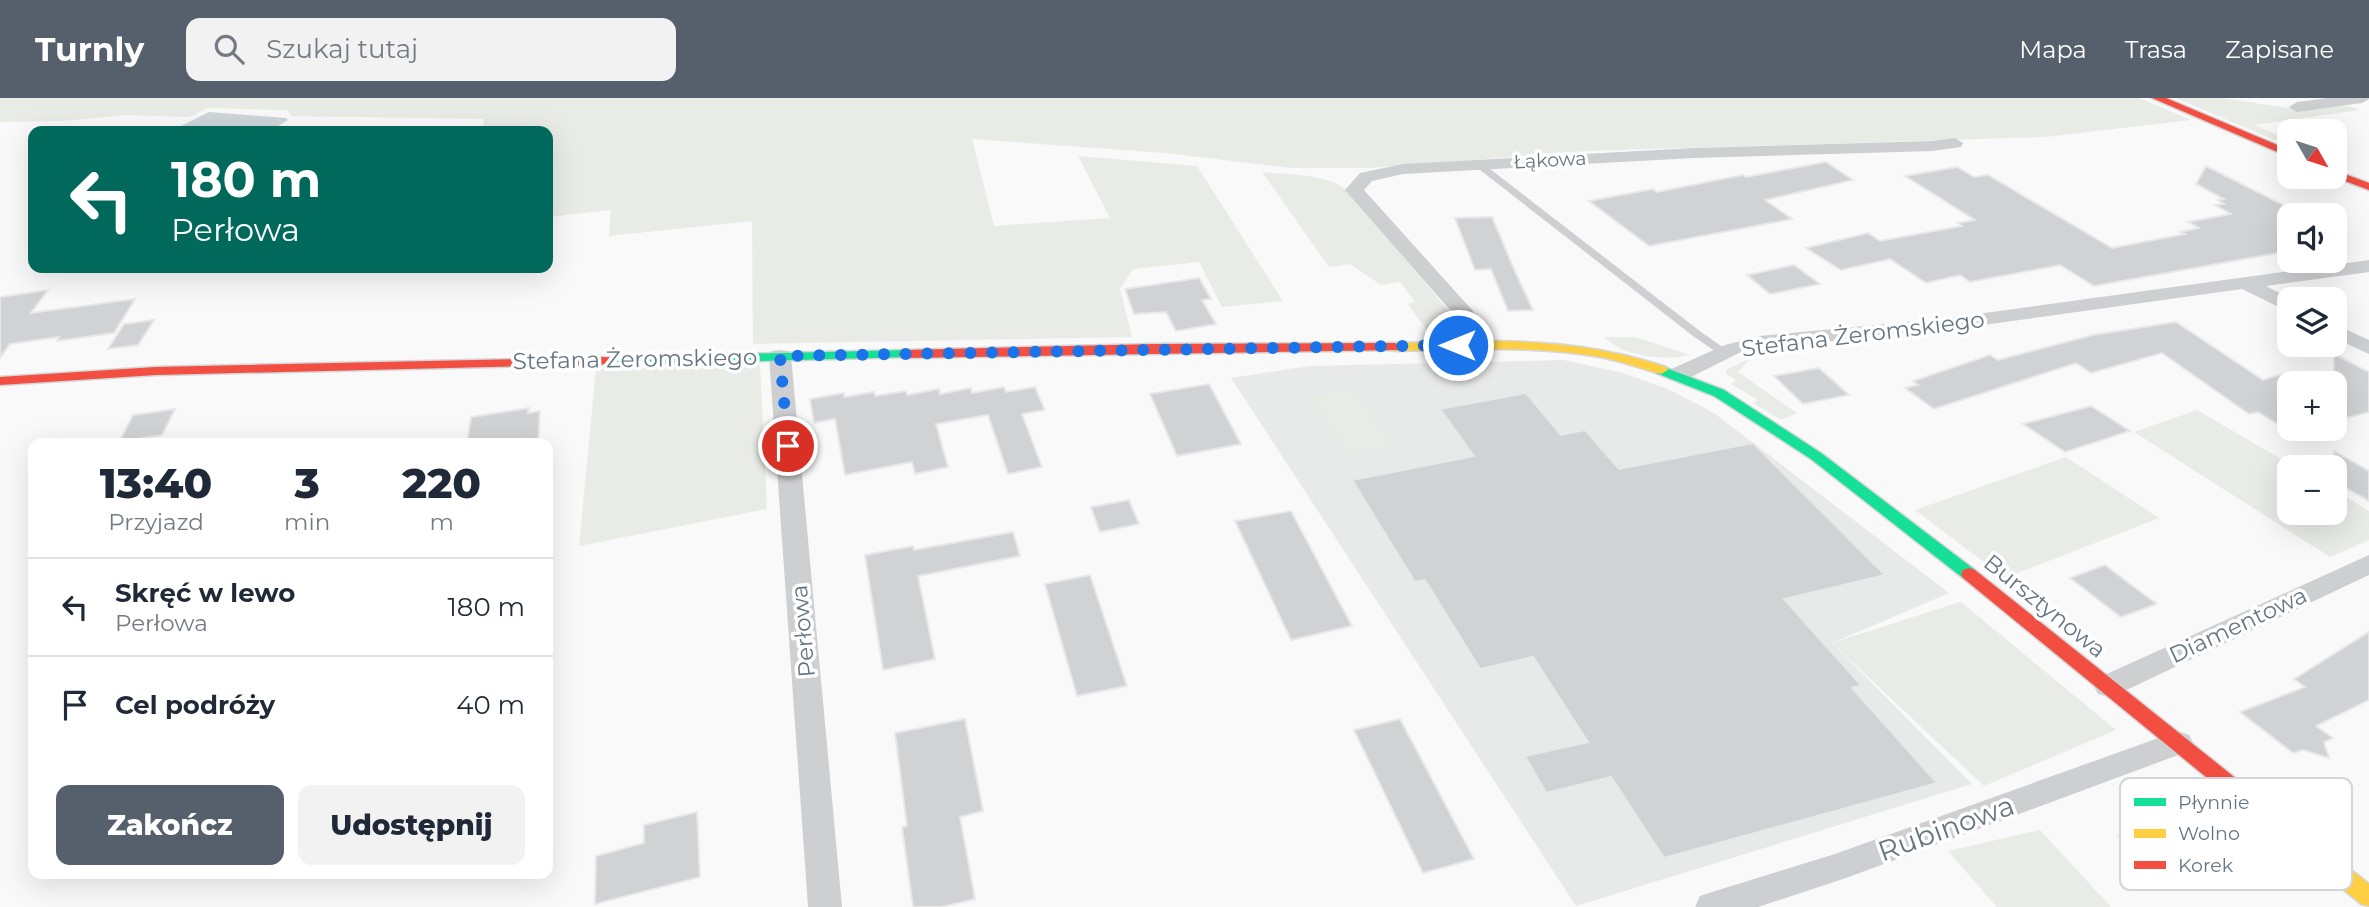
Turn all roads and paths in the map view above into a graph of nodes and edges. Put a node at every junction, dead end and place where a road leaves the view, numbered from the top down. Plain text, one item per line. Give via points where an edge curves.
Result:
1 (2157, 98) edge
2 (2362, 98) edge
3 (2297, 107) dead end
4 (1955, 143) dead end
5 (2277, 149) edge
6 (1478, 164) junction
7 (2347, 178) edge
8 (2369, 187) edge
9 (2369, 266) edge
10 (2249, 285) junction
11 (2277, 300) edge
12 (2347, 337) edge
13 (1486, 345) junction
14 (2369, 348) edge
15 (1723, 352) junction
16 (780, 356) junction
17 (1677, 375) junction
18 (0, 381) edge
19 (2369, 564) edge
20 (2108, 687) junction
21 (2178, 743) junction
22 (2221, 778) edge
23 (2352, 883) edge
24 (2369, 897) edge
25 (825, 907) edge
26 (1712, 907) edge

1 - 5 street
2 - 3 street
4 - 6 street, Łąkowa
6 - 13 street, Łąkowa via 1403,169 1366,177 1354,190 1465,314
6 - 15 lane
7 - 8 street
9 - 10 street, Stefana Żeromskiego
10 - 11 street
10 - 15 street, Stefana Żeromskiego via 1948,324 1760,342
12 - 14 street
13 - 16 street, Stefana Żeromskiego
13 - 17 street, Stefana Żeromskiego via 1586,350
15 - 17 street, Stefana Żeromskiego
16 - 18 street, Stefana Żeromskiego via 156,370
16 - 25 street, Perłowa
17 - 20 street, Bursztynowa via 1744,407 1816,456
19 - 20 street, Diamentowa
20 - 21 street, Bursztynowa
21 - 22 street, Bursztynowa
21 - 26 street, Rubinowa via 1835,868
23 - 24 street, Bursztynowa

